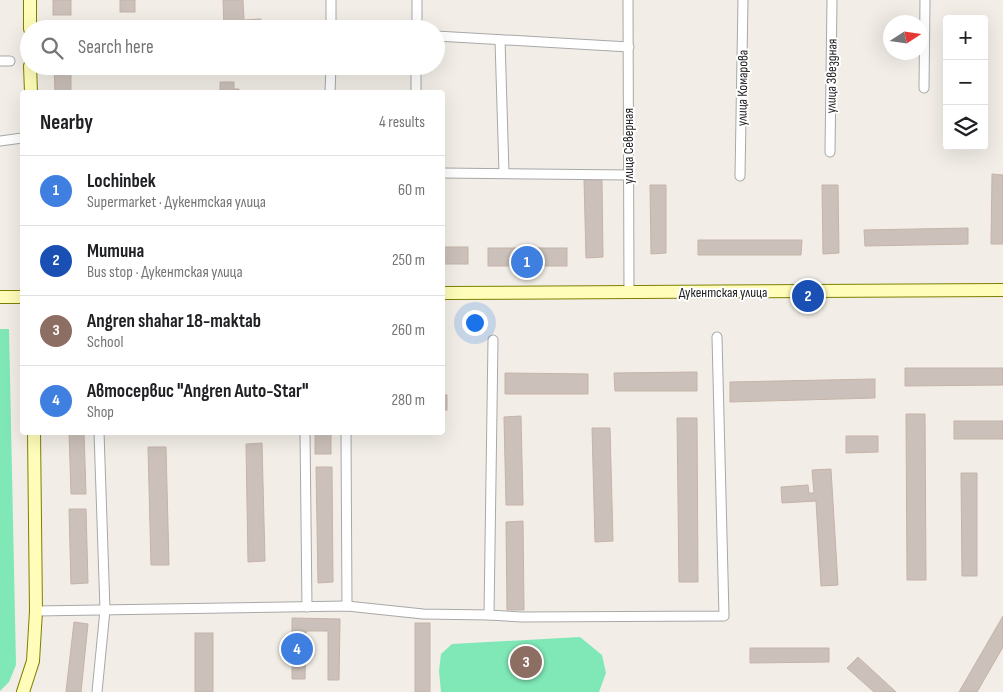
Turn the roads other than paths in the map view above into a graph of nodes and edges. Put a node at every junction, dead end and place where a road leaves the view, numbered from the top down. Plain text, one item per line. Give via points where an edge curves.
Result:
1 (30, 0) edge
2 (331, 0) edge
3 (416, 0) edge
4 (628, 0) edge
5 (743, 0) edge
6 (832, 0) edge
7 (925, 0) edge
8 (30, 20) edge
9 (331, 20) edge
10 (416, 20) edge
11 (445, 37) edge
12 (500, 40) junction
13 (629, 46) junction
14 (30, 75) edge
15 (331, 75) edge
16 (416, 75) edge
17 (924, 88) dead end
18 (30, 90) edge
19 (330, 90) edge
20 (416, 90) edge
21 (20, 138) edge
22 (0, 140) edge
23 (830, 152) dead end
24 (445, 173) edge
25 (504, 173) junction
26 (628, 175) junction
27 (740, 176) dead end
28 (1003, 290) edge
29 (629, 292) junction
30 (445, 293) edge
31 (0, 297) edge
32 (20, 297) edge
33 (717, 337) dead end
34 (493, 340) dead end
35 (34, 435) edge
36 (99, 435) edge
37 (305, 435) edge
38 (346, 435) edge
39 (347, 606) junction
40 (307, 607) junction
41 (105, 610) junction
42 (36, 611) junction
43 (489, 614) junction
44 (23, 692) edge
45 (97, 692) edge

1 - 8 main road
2 - 9 street
3 - 10 street
4 - 13 street, улица Северная
5 - 27 street, улица Комарова
6 - 23 street, улица Звездная
7 - 17 street
11 - 12 street
12 - 13 street
12 - 25 street
13 - 26 street, улица Северная
14 - 18 main road
15 - 19 street
16 - 20 street
21 - 22 street
24 - 25 street
25 - 26 street
26 - 29 street, улица Северная
28 - 29 main road, Дукентская улица
29 - 30 main road, Дукентская улица
31 - 32 main road
33 - 43 street via 724,616 522,617
34 - 43 street
35 - 42 main road
36 - 41 street
37 - 40 street
38 - 39 street
39 - 40 street
39 - 43 street via 423,614
40 - 41 street
41 - 42 street
41 - 45 street
42 - 44 main road via 34,661

